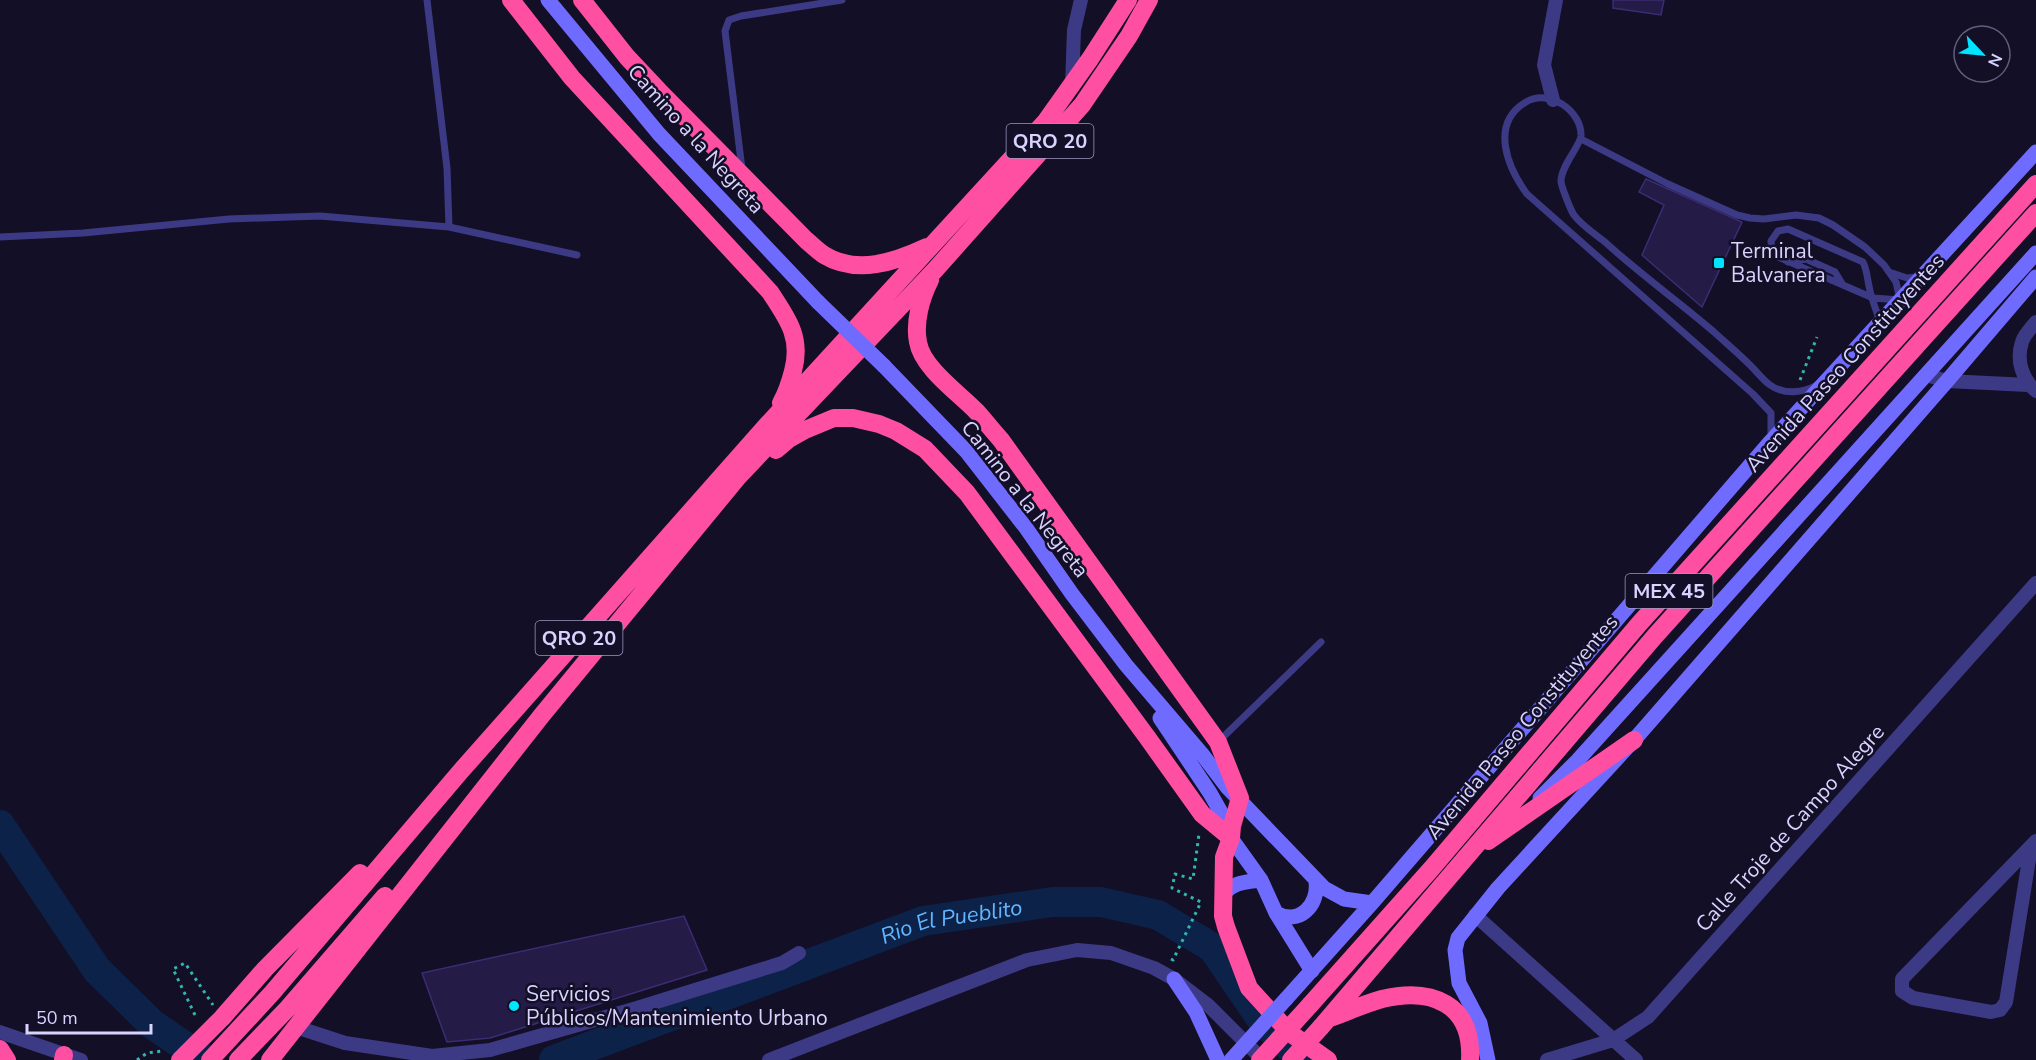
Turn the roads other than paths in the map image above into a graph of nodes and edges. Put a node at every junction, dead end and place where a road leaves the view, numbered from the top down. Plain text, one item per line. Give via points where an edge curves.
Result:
1 (428, 0) edge
2 (510, 0) edge
3 (548, 0) edge
4 (582, 0) edge
5 (842, 0) edge
6 (1082, 0) edge
7 (1128, 0) edge
8 (1149, 0) edge
9 (1556, 0) edge
10 (1072, 85) junction
11 (1553, 100) junction
12 (1581, 139) junction
13 (2036, 152) edge
14 (742, 174) junction
15 (2036, 184) edge
16 (2036, 213) edge
17 (449, 226) junction
18 (0, 237) edge
19 (936, 242) junction
20 (2036, 253) edge
21 (578, 255) dead end
22 (935, 270) junction
23 (2021, 270) junction
24 (1890, 272) junction
25 (1922, 277) junction
26 (2034, 283) edge
27 (1873, 298) junction
28 (1900, 300) junction
29 (1880, 321) junction
30 (2036, 322) edge
31 (1926, 375) junction
32 (1829, 378) junction
33 (1947, 381) junction
34 (2032, 388) edge
35 (767, 425) junction
36 (1771, 441) junction
37 (738, 477) junction
38 (2036, 583) edge
39 (1321, 642) dead end
40 (1126, 665) junction
41 (543, 715) junction
42 (1634, 740) junction
43 (1218, 742) junction
44 (460, 772) junction
45 (1240, 798) junction
46 (1516, 821) junction
47 (1231, 838) junction
48 (2033, 844) edge
49 (1463, 860) junction
50 (1261, 880) junction
51 (1316, 882) junction
52 (1223, 895) junction
53 (1372, 903) junction
54 (1276, 913) junction
55 (1475, 915) junction
56 (799, 953) dead end
57 (1312, 970) junction
58 (1174, 980) junction
59 (1324, 1023) junction
60 (296, 1027) junction
61 (0, 1032) edge
62 (1613, 1040) junction
63 (0, 1049) edge
64 (69, 1058) edge
65 (7, 1060) edge
66 (180, 1060) edge
67 (210, 1060) edge
68 (238, 1060) edge
69 (270, 1060) edge
70 (769, 1060) edge
71 (1218, 1060) edge
72 (1231, 1060) edge
73 (1262, 1060) edge
74 (1291, 1060) edge
75 (1328, 1060) edge
76 (1470, 1060) edge
77 (1488, 1060) edge
78 (1547, 1060) edge
79 (1636, 1060) edge

1 - 17 lane via 447,168
2 - 35 highway via 572,78 770,292 786,316 794,332 796,361 790,385
3 - 40 street, Camino a la Negreta, bridge via 659,134 966,451
4 - 14 highway via 635,66
5 - 14 lane via 729,20 725,31
6 - 10 street via 1074,30
7 - 10 highway, QRO 20
8 - 22 highway, QRO 20 via 1082,105
9 - 11 street via 1544,66
10 - 19 highway, QRO 20 via 1046,121
11 - 12 lane via 1576,116
11 - 36 lane via 1525,102 1507,126 1506,155 1520,184 1557,222 1753,394 1770,413
12 - 24 lane via 1737,215 1757,219 1796,215 1819,218 1865,247
12 - 32 lane via 1569,157 1561,182 1574,215 1771,386 1795,393
13 - 25 street
14 - 19 highway via 806,240 836,260 875,265 900,259
15 - 73 highway, Avenida Paseo Constituyentes / MEX 45, bridge via 1639,624
16 - 49 highway, Avenida Paseo Constituyentes / MEX 45 via 1655,636
17 - 18 lane via 320,216
17 - 21 lane
19 - 35 highway, QRO 20
20 - 23 street
22 - 37 highway, QRO 20
22 - 43 highway via 919,312 918,343 922,354 1001,440
23 - 26 street
23 - 31 street
24 - 25 lane via 1907,278
24 - 28 lane
25 - 28 street
26 - 33 street
27 - 27 lane via 1863,262 1788,230 1778,231 1771,242 1778,257 1788,262 1806,259 1816,263 1835,272 1843,285
27 - 28 lane
27 - 29 lane
28 - 29 street
29 - 32 street
30 - 34 street via 2022,341 2019,364
31 - 33 street
31 - 46 street via 1584,753
32 - 36 street
33 - 34 street
33 - 42 street
35 - 44 highway, QRO 20
36 - 53 street
37 - 41 highway, QRO 20
37 - 47 highway via 789,439 834,418 879,424 925,448 967,493 1202,814
38 - 62 street, Calle Troje de Campo Alegre via 1648,1017
39 - 43 lane
40 - 45 street, Camino a la Negreta
40 - 47 street, Camino a la Negreta via 1210,793
41 - 60 highway
41 - 68 highway, QRO 20 via 288,1008
42 - 46 highway
42 - 55 street
43 - 45 highway
44 - 66 highway
44 - 67 highway, QRO 20
45 - 47 highway
45 - 51 street, Camino a la Negreta
46 - 49 highway
47 - 50 street, Camino a la Negreta
47 - 52 highway via 1224,857
48 - 48 street via 2006,1002 2000,1010 1992,1012 1913,998 1902,992 1902,979
49 - 59 highway, Avenida Paseo Constituyentes / MEX 45
50 - 52 street via 1239,883
50 - 54 street, Camino a la Negreta
51 - 53 street, Camino a la Negreta via 1335,896
51 - 54 street via 1316,898 1307,911 1289,918
52 - 75 highway via 1226,927 1249,988 1290,1033
53 - 57 street
54 - 57 street, Camino a la Negreta
55 - 62 street
55 - 77 street via 1458,938 1456,971 1480,1023
56 - 60 street via 782,963 490,1050 432,1056 345,1043
57 - 72 street, bridge
58 - 70 street via 1154,968 1111,953 1077,950 1027,960
58 - 71 street via 1196,1012
58 - 73 street via 1208,1005
59 - 74 highway, Avenida Paseo Constituyentes / MEX 45, bridge
59 - 76 highway via 1382,999 1429,997 1462,1018 1469,1036
60 - 69 highway
61 - 64 street
62 - 78 street, Calle Troje de Campo Alegre
62 - 79 street
63 - 65 highway

